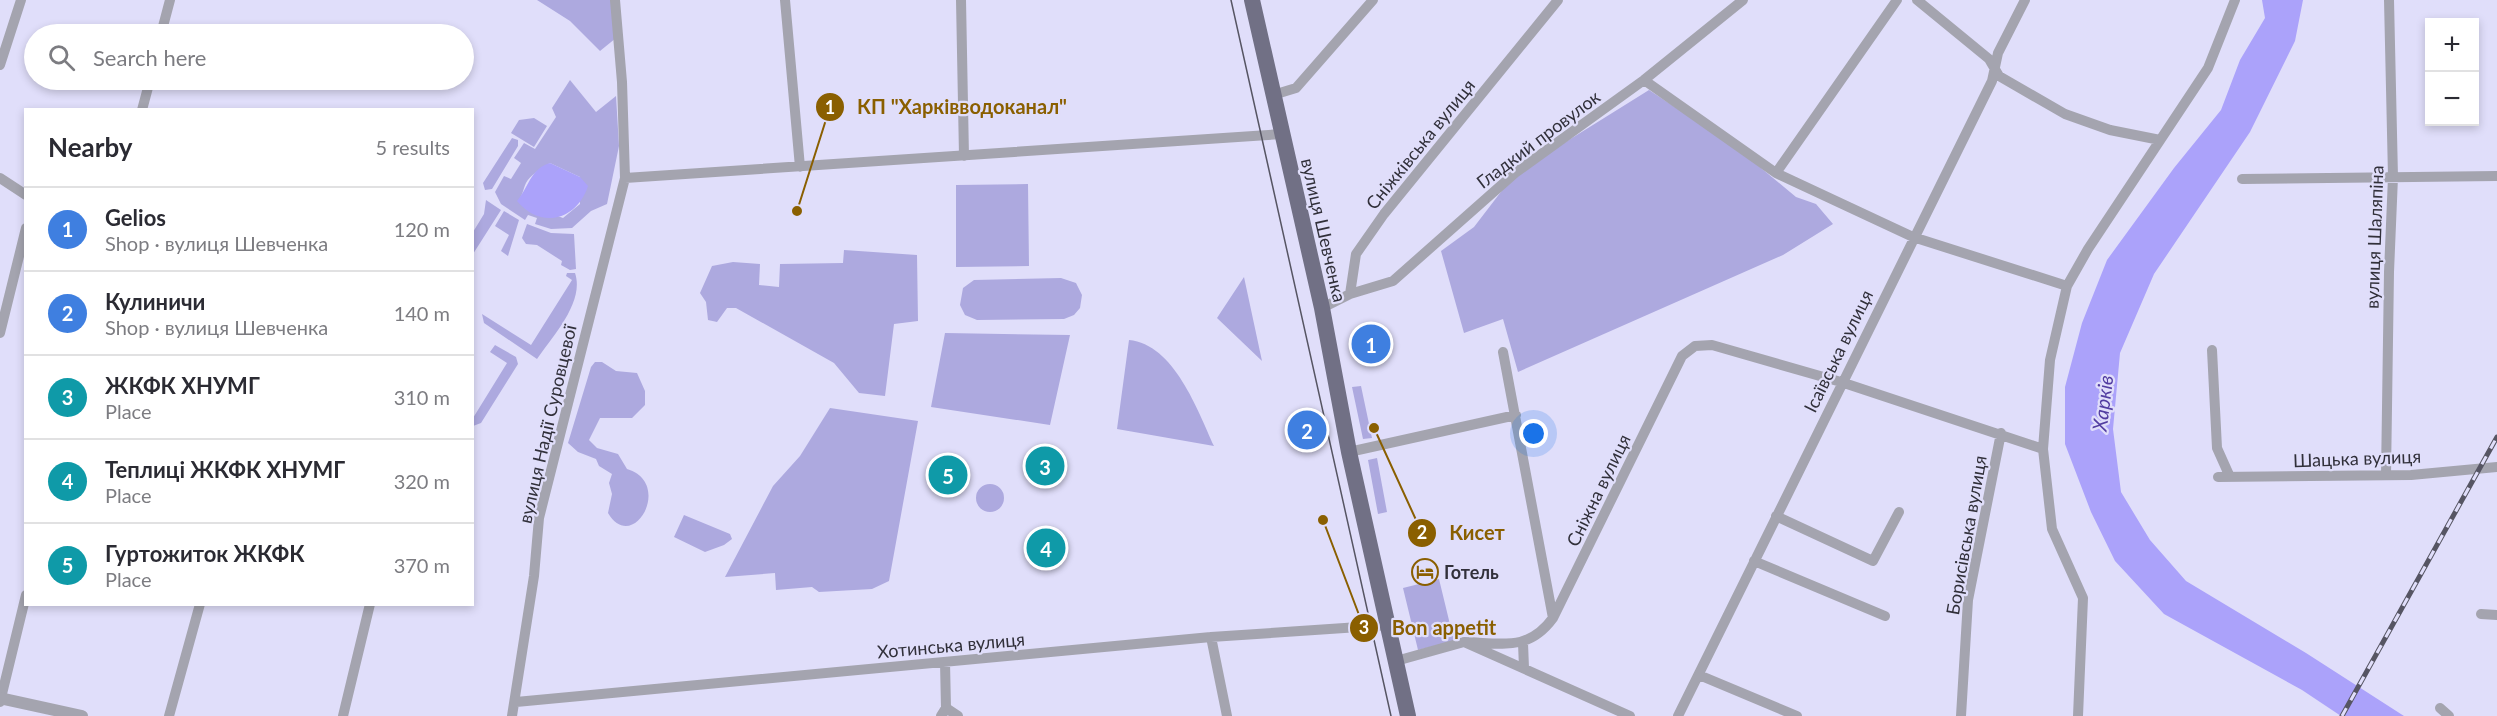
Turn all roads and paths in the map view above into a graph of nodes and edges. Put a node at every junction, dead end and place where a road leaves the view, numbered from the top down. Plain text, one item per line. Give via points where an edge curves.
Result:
1 (21, 0) edge
2 (170, 0) edge
3 (615, 0) edge
4 (785, 0) edge
5 (961, 0) edge
6 (1252, 0) edge
7 (1373, 0) edge
8 (1558, 0) edge
9 (1743, 0) edge
10 (1897, 0) edge
11 (1917, 0) edge
12 (2025, 0) edge
13 (2235, 0) edge
14 (2389, 0) edge
15 (164, 24) edge
16 (0, 65) edge
17 (1995, 68) junction
18 (1644, 80) junction
19 (147, 90) edge
20 (1273, 95) junction
21 (143, 108) edge
22 (1282, 134) junction
23 (2160, 140) junction
24 (964, 156) junction
25 (800, 167) junction
26 (1776, 173) junction
27 (2497, 176) edge
28 (2393, 177) junction
29 (0, 178) edge
30 (625, 178) junction
31 (2242, 179) dead end
32 (24, 194) edge
33 (24, 236) edge
34 (1913, 237) junction
35 (2067, 286) junction
36 (1350, 294) junction
37 (1322, 308) junction
38 (0, 333) edge
39 (2212, 351) dead end
40 (1503, 352) dead end
41 (1841, 382) junction
42 (1516, 415) junction
43 (2001, 433) junction
44 (2043, 449) junction
45 (1348, 452) junction
46 (2497, 467) edge
47 (2386, 475) junction
48 (1899, 512) dead end
49 (1776, 516) junction
50 (1754, 561) junction
51 (1547, 586) junction
52 (1566, 593) junction
53 (24, 603) edge
54 (199, 606) edge
55 (370, 606) edge
56 (2481, 614) dead end
57 (2497, 615) edge
58 (1886, 616) dead end
59 (1553, 618) junction
60 (1389, 625) junction
61 (1211, 637) junction
62 (1464, 642) junction
63 (1523, 643) junction
64 (1396, 661) junction
65 (945, 662) junction
66 (1524, 668) junction
67 (1699, 675) junction
68 (0, 699) edge
69 (516, 702) junction
70 (944, 712) edge
71 (82, 716) edge
72 (169, 716) edge
73 (342, 716) edge
74 (512, 716) edge
75 (958, 716) edge
76 (1227, 716) edge
77 (1408, 716) edge
78 (1630, 716) edge
79 (1678, 716) edge
80 (1797, 716) edge
81 (1961, 716) edge
82 (2078, 716) edge

1 - 16 street
2 - 15 street
3 - 30 street, вулиця Надії Суровцевої
4 - 25 street
5 - 24 street
6 - 20 main road, вулиця Шевченка
7 - 20 street via 1296,88
8 - 36 street, Сніжківська вулиця via 1384,214 1356,254
9 - 18 street, Гладкий провулок
10 - 26 street
11 - 17 street
12 - 17 street, Ісаївська вулиця via 1998,53
13 - 23 street via 2208,68
14 - 28 street, вулиця Шаляпіна
17 - 23 street via 1999,76 2065,114 2110,130
17 - 34 street, Ісаївська вулиця
18 - 26 street
18 - 36 street, Гладкий провулок via 1515,173 1393,281
19 - 21 street
20 - 22 main road, вулиця Шевченка
22 - 24 street
22 - 37 main road, вулиця Шевченка
23 - 35 street
24 - 25 street
25 - 30 street
26 - 34 street
27 - 28 street
28 - 31 street
28 - 47 street, вулиця Шаляпіна
29 - 32 street
30 - 69 street, вулиця Надії Суровцевої via 539,518
33 - 38 street
34 - 35 street
34 - 41 street, Ісаївська вулиця
35 - 44 street via 2050,360
36 - 37 street
37 - 45 main road, вулиця Шевченка
39 - 47 street, Шацька вулиця via 2217,448 2224,477
40 - 42 street
41 - 43 street
41 - 49 street, Ісаївська вулиця
41 - 52 street, Сніжна вулиця via 1712,345 1695,346 1682,356
42 - 45 street
42 - 51 street
43 - 44 street
43 - 81 street, Борисівська вулиця via 1968,600
44 - 82 street via 2052,529 2083,598
45 - 60 main road, вулиця Шевченка
46 - 47 street, Шацька вулиця
48 - 49 street via 1873,561
49 - 50 street, Ісаївська вулиця
50 - 58 street
50 - 67 street, Ісаївська вулиця
51 - 52 street via 1556,593
51 - 59 street
52 - 59 street, Сніжна вулиця
53 - 68 street
54 - 72 street
55 - 73 street
56 - 57 street
59 - 63 street, Сніжна вулиця via 1542,633
60 - 61 street, Хотинська вулиця
60 - 64 main road, вулиця Шевченка
61 - 65 street, Хотинська вулиця
61 - 76 street
62 - 63 street
62 - 64 street
62 - 66 street
63 - 66 street
64 - 77 main road, вулиця Шевченка
65 - 69 street, Хотинська вулиця
65 - 70 street
66 - 78 street
67 - 79 street, Ісаївська вулиця
67 - 80 street
68 - 71 street
69 - 74 street, вулиця Надії Суровцевої
70 - 75 street

